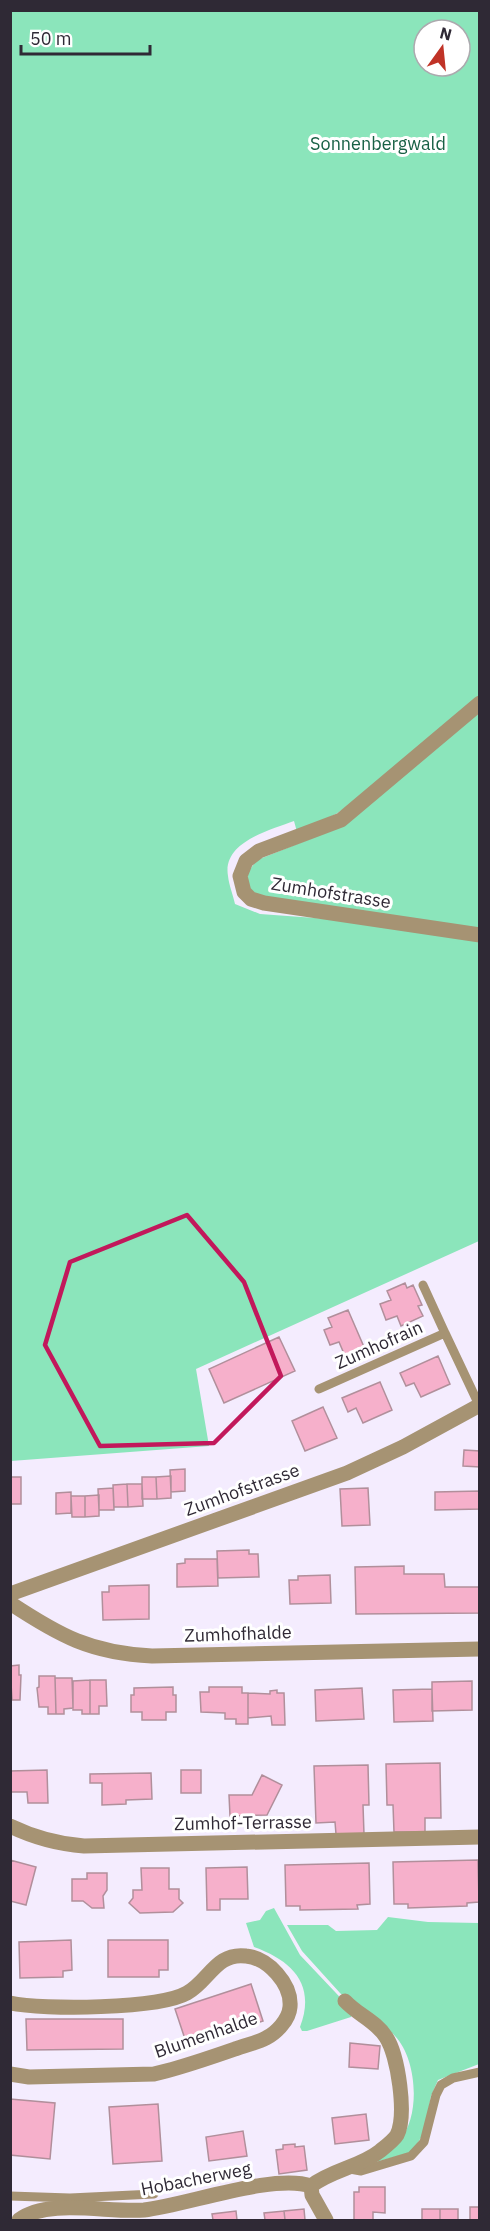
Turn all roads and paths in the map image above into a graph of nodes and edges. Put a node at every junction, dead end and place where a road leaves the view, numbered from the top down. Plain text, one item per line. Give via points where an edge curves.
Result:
1 (480, 703) edge
2 (480, 935) edge
3 (423, 1285) dead end
4 (446, 1333) junction
5 (319, 1389) dead end
6 (479, 1405) edge
7 (10, 1594) edge
8 (10, 1603) edge
9 (480, 1648) edge
10 (10, 1826) edge
11 (480, 1837) edge
12 (345, 2001) dead end
13 (10, 2003) edge
14 (480, 2072) edge
15 (10, 2074) edge
16 (348, 2168) junction
17 (311, 2186) junction
18 (153, 2194) dead end
19 (10, 2196) edge
20 (18, 2220) edge
21 (326, 2220) edge

1 - 2 street, Zumhofstrasse via 340,820 259,851 246,861 240,876 244,892 264,903
3 - 4 lane
4 - 5 lane, Zumhofrain
4 - 6 lane, Zumhofrain
6 - 7 street, Zumhofstrasse via 403,1448 346,1473
8 - 9 street, Zumhofhalde via 62,1636 128,1655
10 - 11 street, Zumhof-Terrasse via 48,1841 84,1846
12 - 16 street via 375,2023 387,2038 399,2080 401,2108 396,2135 379,2152
13 - 15 street, Blumenhalde via 52,2007 164,2001 188,1993 226,1958 246,1955 262,1961 276,1973 287,1988 290,2007 284,2024 266,2038 177,2063 154,2074
14 - 16 lane via 441,2085 424,2142 411,2156 361,2171
16 - 17 street
17 - 20 street, Hobacherweg via 269,2185 144,2210 51,2209
17 - 21 street
18 - 19 lane, Hobacherweg

